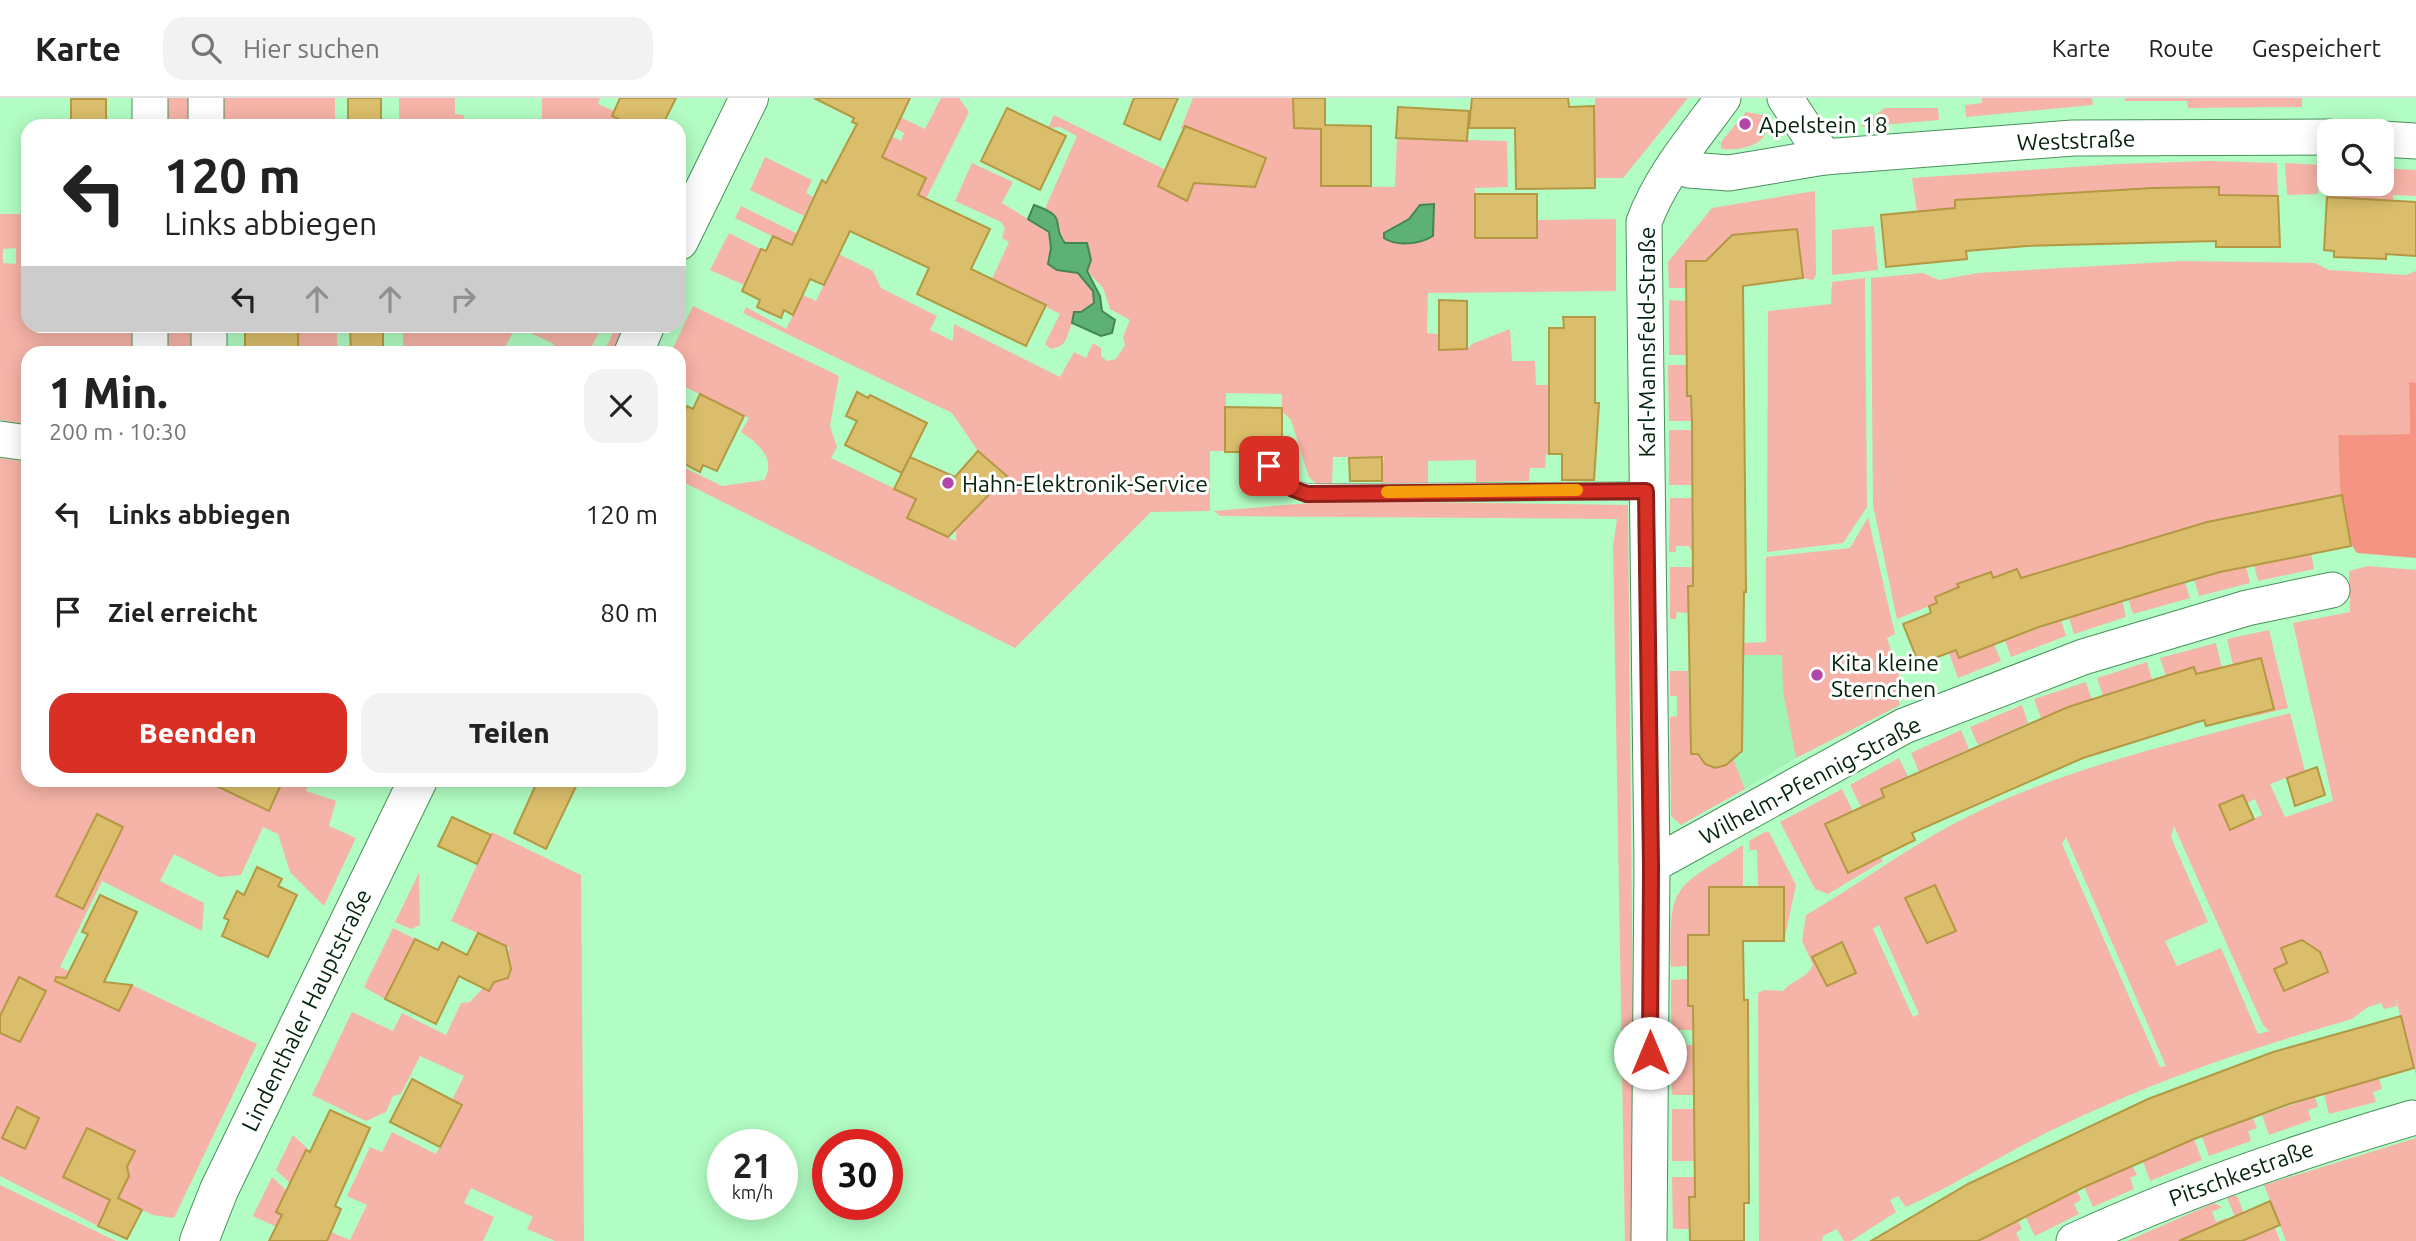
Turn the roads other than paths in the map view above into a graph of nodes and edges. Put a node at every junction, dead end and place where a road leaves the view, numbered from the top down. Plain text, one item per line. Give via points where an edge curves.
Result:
1 (150, 98) edge
2 (206, 98) edge
3 (749, 98) edge
4 (1723, 98) edge
5 (1786, 98) edge
6 (150, 119) edge
7 (206, 119) edge
8 (2317, 137) edge
9 (2394, 140) edge
10 (2416, 141) edge
11 (1824, 157) junction
12 (1675, 164) junction
13 (686, 227) edge
14 (0, 439) edge
15 (21, 442) edge
16 (1269, 457) dead end
17 (1646, 491) junction
18 (2332, 590) dead end
19 (415, 787) edge
20 (1651, 866) junction
21 (2412, 1118) dead end
22 (199, 1241) edge
23 (1649, 1241) edge
24 (2074, 1241) edge

1 - 6 street
2 - 7 street
3 - 13 street
4 - 12 street, Karl-Mannsfeld-Straße
5 - 11 street
8 - 11 street, Weststraße via 2073,138
9 - 10 street
11 - 12 street, Weststraße via 1729,173 1689,170
12 - 17 street, Karl-Mannsfeld-Straße via 1644,222
14 - 15 street
16 - 17 lane via 1271,474 1307,494
17 - 20 street, Karl-Mannsfeld-Straße
18 - 20 street, Wilhelm-Pfennig-Straße via 2247,608 2083,657 1904,726
19 - 22 street, Lindenthaler Hauptstraße via 219,1190
20 - 23 street, Karl-Mannsfeld-Straße
21 - 24 street, Pitschkestraße via 2281,1156 2148,1206

